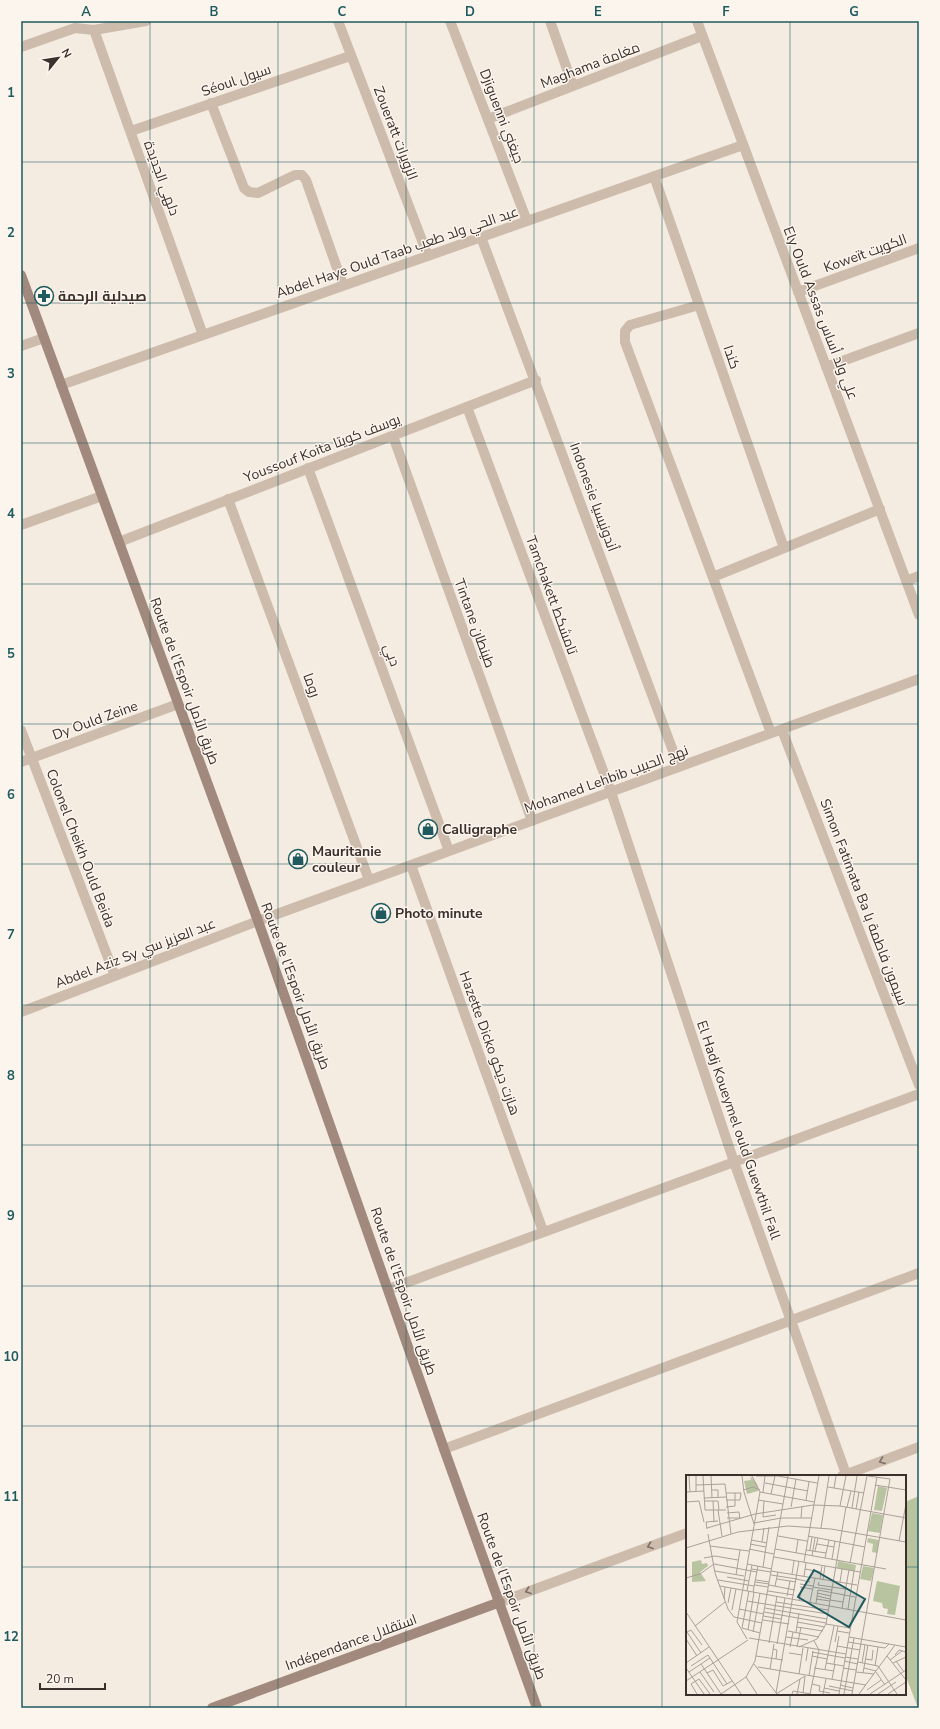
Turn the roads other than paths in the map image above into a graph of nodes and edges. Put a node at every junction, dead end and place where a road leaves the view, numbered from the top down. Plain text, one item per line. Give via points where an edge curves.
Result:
1 (146, 21) edge
2 (338, 21) edge
3 (450, 21) edge
4 (550, 21) edge
5 (697, 21) edge
6 (94, 30) junction
7 (702, 36) junction
8 (21, 47) edge
9 (350, 56) junction
10 (573, 86) junction
11 (211, 103) junction
12 (488, 119) junction
13 (131, 131) junction
14 (743, 145) junction
15 (654, 176) junction
16 (527, 221) junction
17 (482, 237) junction
18 (919, 248) edge
19 (428, 256) junction
20 (21, 275) edge
21 (343, 286) junction
22 (798, 292) junction
23 (699, 305) junction
24 (919, 333) edge
25 (203, 335) junction
26 (44, 338) junction
27 (21, 346) edge
28 (826, 367) junction
29 (536, 380) junction
30 (61, 385) junction
31 (467, 407) junction
32 (393, 436) junction
33 (308, 468) junction
34 (102, 496) junction
35 (228, 499) junction
36 (880, 510) junction
37 (21, 525) edge
38 (119, 542) junction
39 (784, 548) junction
40 (713, 576) junction
41 (919, 576) edge
42 (906, 582) junction
43 (919, 615) edge
44 (919, 679) edge
45 (178, 704) junction
46 (21, 730) edge
47 (782, 730) junction
48 (771, 733) junction
49 (32, 758) junction
50 (21, 762) edge
51 (679, 767) junction
52 (611, 792) junction
53 (532, 821) junction
54 (449, 851) junction
55 (411, 865) junction
56 (369, 880) junction
57 (258, 921) junction
58 (115, 976) junction
59 (21, 1012) edge
60 (919, 1085) edge
61 (919, 1094) edge
62 (734, 1162) junction
63 (543, 1231) junction
64 (919, 1273) edge
65 (389, 1289) junction
66 (792, 1320) junction
67 (919, 1447) edge
68 (444, 1448) junction
69 (844, 1475) edge
70 (686, 1533) edge
71 (500, 1602) junction
72 (212, 1708) edge
73 (538, 1708) edge

1 - 6 street
2 - 9 street, Zoueratt الزويرات
3 - 12 street, Djiguenni جيغني
4 - 10 street
5 - 7 street, Ely Ould Assas علي ولد أساس
6 - 8 street via 75,28
6 - 13 street, دلهي الجديدة
7 - 10 street, Maghama مغامة
7 - 14 street, Ely Ould Assas علي ولد أساس
9 - 11 street, Séoul سيول
9 - 19 street, Zoueratt الزويرات
10 - 12 street, Maghama مغامة
11 - 13 street, Séoul سيول
11 - 21 street via 244,188 249,192 258,193 295,175 302,175 306,180
12 - 16 street, Djiguenni جيغني
13 - 25 street, دلهي الجديدة
14 - 15 street, Abdel Haye Ould Taab عبد الحي ولد طعب
14 - 22 street, Ely Ould Assas علي ولد أساس
15 - 16 street, Abdel Haye Ould Taab عبد الحي ولد طعب
15 - 23 street, كندا
16 - 17 street, Abdel Haye Ould Taab عبد الحي ولد طعب
17 - 19 street, Abdel Haye Ould Taab عبد الحي ولد طعب
17 - 29 street, Indonesie أندونيسيا
18 - 22 street, Koweït الكويت
19 - 21 street, Abdel Haye Ould Taab عبد الحي ولد طعب
20 - 26 street, Route de l’Espoir طريق الأمل
21 - 25 street, Abdel Haye Ould Taab عبد الحي ولد طعب
22 - 28 street, Ely Ould Assas علي ولد أساس
23 - 39 street, كندا
23 - 40 street via 630,325 625,331 625,342
24 - 28 street
25 - 30 street, Abdel Haye Ould Taab عبد الحي ولد طعب
26 - 27 street
26 - 30 street, Route de l’Espoir طريق الأمل
28 - 36 street, Ely Ould Assas علي ولد أساس
29 - 31 street, Youssouf Koita يوسف كويتا
29 - 51 street, Indonesie أندونيسيا
30 - 34 street, Route de l’Espoir طريق الأمل
31 - 32 street, Youssouf Koita يوسف كويتا
31 - 52 street, Tamchakett تامشكط
32 - 33 street, Youssouf Koita يوسف كويتا
32 - 53 street, Tintane طينطان
33 - 35 street, Youssouf Koita يوسف كويتا
33 - 54 street, دبي
34 - 37 street
34 - 38 street, Route de l’Espoir طريق الأمل
35 - 38 street, Youssouf Koita يوسف كويتا
35 - 56 street, روما
36 - 39 street
36 - 42 street, Ely Ould Assas علي ولد أساس
38 - 45 street, Route de l’Espoir طريق الأمل
39 - 40 street
40 - 48 street
41 - 42 street
42 - 43 street, Ely Ould Assas علي ولد أساس
44 - 47 street, Mohamed Lehbib نهج الحبيب
45 - 49 street, Dy Ould Zeine
45 - 57 street, Route de l’Espoir طريق الأمل
46 - 49 street, Colonel Cheikh Ould Beida
47 - 48 street, Mohamed Lehbib نهج الحبيب
47 - 60 street, Simon Fatimata Ba سيمون فاطمة با
48 - 51 street, Mohamed Lehbib نهج الحبيب
49 - 50 street, Dy Ould Zeine
49 - 58 street, Colonel Cheikh Ould Beida
51 - 52 street, Mohamed Lehbib نهج الحبيب
52 - 53 street, Mohamed Lehbib نهج الحبيب
52 - 62 street, El Hadj Koueymel ould Guewthil Fall
53 - 54 street, Mohamed Lehbib نهج الحبيب
54 - 55 street, Mohamed Lehbib نهج الحبيب
55 - 56 street, Mohamed Lehbib نهج الحبيب
55 - 63 street, Hazette Dicko هازت ديكو
56 - 57 street, Mohamed Lehbib نهج الحبيب
57 - 58 street, Abdel Aziz Sy عبد العزيز سي
57 - 65 street, Route de l’Espoir طريق الأمل
58 - 59 street, Abdel Aziz Sy عبد العزيز سي
61 - 62 street
62 - 63 street
62 - 66 street, El Hadj Koueymel ould Guewthil Fall
63 - 65 street
64 - 66 street
65 - 68 street, Route de l’Espoir طريق الأمل
66 - 68 street
66 - 69 street, El Hadj Koueymel ould Guewthil Fall
67 -> 69 street
68 - 71 street, Route de l’Espoir طريق الأمل
70 -> 71 street
71 - 72 street, Indépendance استقلال
71 - 73 street, Route de l’Espoir طريق الأمل

